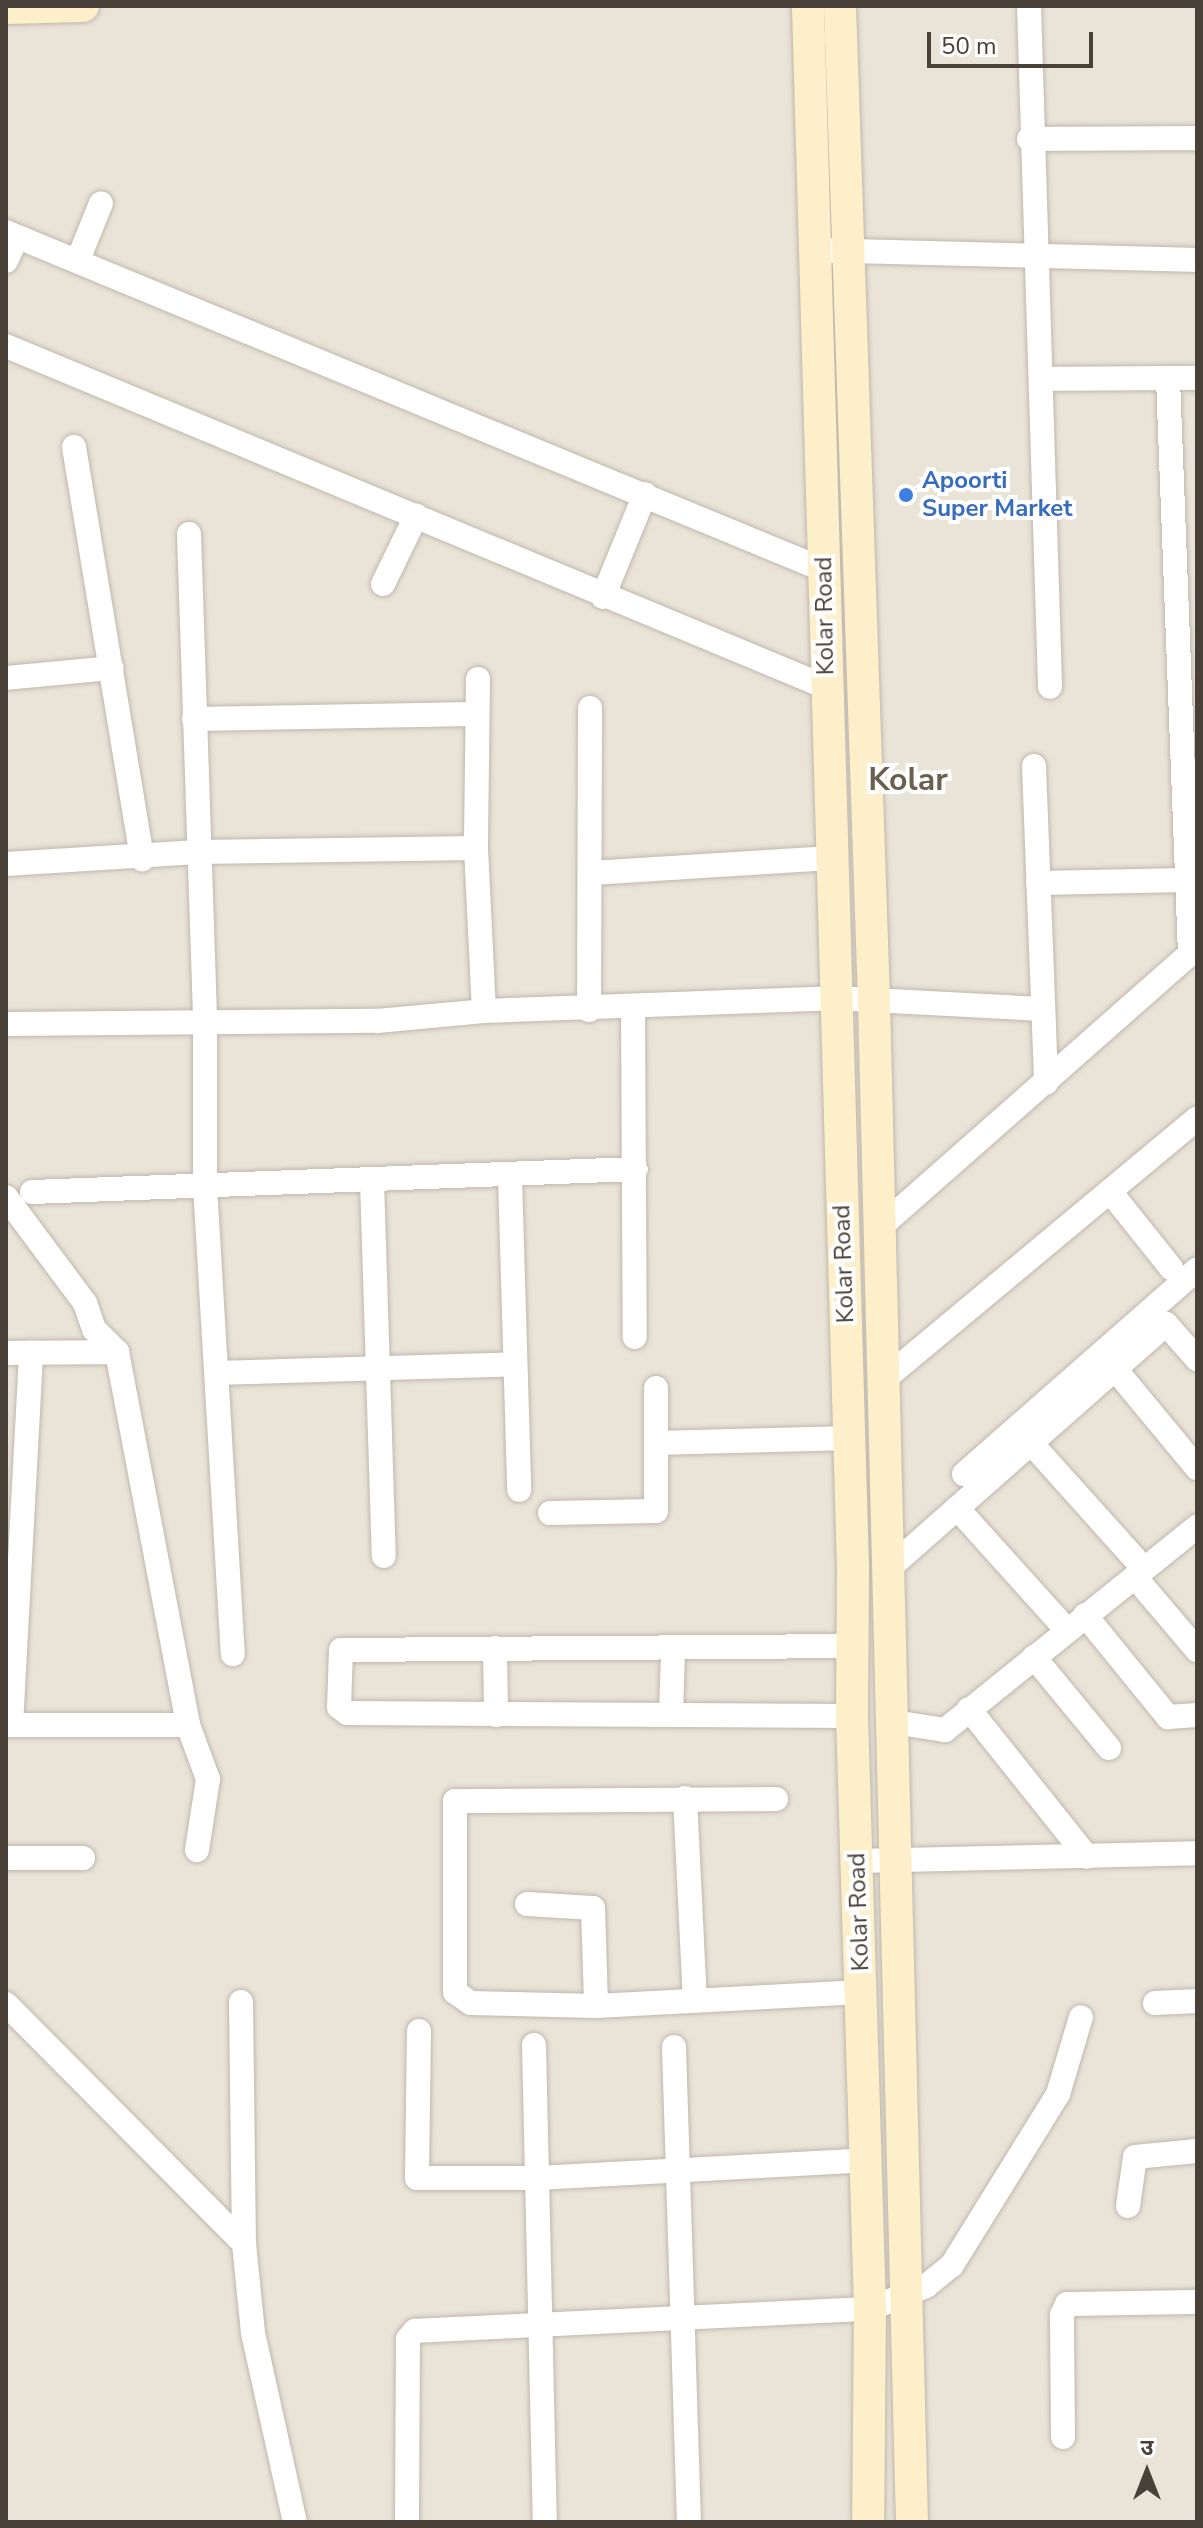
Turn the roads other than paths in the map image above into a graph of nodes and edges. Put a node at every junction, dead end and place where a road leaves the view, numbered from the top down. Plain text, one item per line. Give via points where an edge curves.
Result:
1 (83, 6) edge
2 (808, 6) edge
3 (840, 6) edge
4 (1029, 6) edge
5 (15, 7) edge
6 (1197, 138) edge
7 (1029, 139) junction
8 (101, 203) dead end
9 (12, 235) edge
10 (816, 250) junction
11 (851, 251) junction
12 (1036, 256) junction
13 (78, 260) junction
14 (1197, 260) edge
15 (6, 261) edge
16 (6, 346) edge
17 (1168, 378) junction
18 (1197, 378) edge
19 (1042, 379) junction
20 (74, 447) dead end
21 (645, 494) junction
22 (416, 516) junction
23 (189, 534) dead end
24 (824, 570) junction
25 (383, 584) dead end
26 (603, 597) junction
27 (112, 668) junction
28 (6, 678) edge
29 (478, 679) dead end
30 (826, 687) junction
31 (1050, 687) dead end
32 (590, 708) dead end
33 (476, 714) junction
34 (194, 719) junction
35 (1034, 766) dead end
36 (1191, 834) edge
37 (476, 848) junction
38 (198, 852) junction
39 (831, 858) junction
40 (142, 859) junction
41 (6, 864) edge
42 (591, 873) junction
43 (1186, 880) junction
44 (1038, 883) junction
45 (833, 998) junction
46 (874, 1002) junction
47 (633, 1007) junction
48 (1042, 1009) junction
49 (589, 1010) junction
50 (484, 1011) junction
51 (205, 1021) junction
52 (6, 1024) edge
53 (1046, 1083) junction
54 (1197, 1119) edge
55 (636, 1169) junction
56 (510, 1178) junction
57 (372, 1181) junction
58 (205, 1186) junction
59 (32, 1192) dead end
60 (1112, 1194) junction
61 (6, 1197) edge
62 (15, 1222) edge
63 (879, 1228) junction
64 (1171, 1268) dead end
65 (1197, 1269) edge
66 (635, 1337) dead end
67 (117, 1352) junction
68 (6, 1353) edge
69 (31, 1353) junction
70 (1197, 1359) edge
71 (514, 1364) junction
72 (1115, 1369) junction
73 (379, 1372) junction
74 (219, 1373) junction
75 (882, 1381) junction
76 (656, 1388) dead end
77 (849, 1438) junction
78 (656, 1443) junction
79 (1031, 1443) junction
80 (1197, 1468) edge
81 (964, 1474) dead end
82 (519, 1490) dead end
83 (957, 1508) junction
84 (550, 1513) dead end
85 (1197, 1527) edge
86 (384, 1556) dead end
87 (1135, 1568) junction
88 (887, 1570) junction
89 (1076, 1623) junction
90 (852, 1646) junction
91 (495, 1648) junction
92 (673, 1649) junction
93 (1197, 1650) edge
94 (233, 1654) dead end
95 (1034, 1657) junction
96 (969, 1709) junction
97 (671, 1714) junction
98 (496, 1715) junction
99 (1197, 1715) edge
100 (852, 1716) junction
101 (888, 1721) junction
102 (9, 1725) edge
103 (188, 1725) junction
104 (1109, 1748) dead end
105 (685, 1798) junction
106 (776, 1799) dead end
107 (197, 1850) dead end
108 (1197, 1853) edge
109 (1087, 1857) junction
110 (6, 1858) edge
111 (83, 1858) dead end
112 (857, 1861) junction
113 (897, 1861) junction
114 (527, 1904) dead end
115 (862, 1992) junction
116 (695, 2001) junction
117 (1197, 2001) edge
118 (241, 2002) dead end
119 (1155, 2003) dead end
120 (6, 2004) edge
121 (596, 2006) junction
122 (1081, 2017) dead end
123 (419, 2031) dead end
124 (534, 2045) dead end
125 (674, 2047) dead end
126 (1197, 2151) edge
127 (867, 2160) junction
128 (678, 2169) junction
129 (537, 2178) junction
130 (1128, 2206) dead end
131 (244, 2244) junction
132 (908, 2293) junction
133 (1197, 2302) edge
134 (870, 2309) junction
135 (679, 2315) junction
136 (539, 2323) junction
137 (1063, 2437) dead end
138 (295, 2522) edge
139 (407, 2522) edge
140 (545, 2522) edge
141 (689, 2522) edge
142 (868, 2522) edge
143 (912, 2522) edge

1 - 5 main road
2 - 10 main road, Kolar Road
3 - 11 main road, Kolar Road
4 - 7 street
6 - 7 street
7 - 12 street
8 - 13 street
9 - 13 street
9 - 15 street
10 - 11 street
10 - 24 main road, Kolar Road
11 - 12 street
11 - 46 main road, Kolar Road
12 - 14 street
12 - 19 street
13 - 21 street
16 - 22 street
17 - 18 street
17 - 19 street
17 - 36 street
19 - 31 street
20 - 27 street
21 - 24 street
21 - 26 street
22 - 25 street
22 - 26 street
23 - 34 street
24 - 30 main road, Kolar Road
26 - 30 street
27 - 28 street
27 - 40 street
29 - 33 street
30 - 39 main road, Kolar Road
32 - 42 street
33 - 34 street
33 - 37 street
34 - 38 street
35 - 44 street
36 - 43 street
37 - 38 street
37 - 50 street
38 - 40 street
38 - 51 street
39 - 42 street
39 - 45 main road, Kolar Road
40 - 41 street
42 - 49 street
43 - 44 street
43 - 53 street via 1190,954
44 - 48 street
45 - 46 street
45 - 47 street
45 - 77 main road, Kolar Road
46 - 48 street
46 - 63 main road, Kolar Road
47 - 49 street
47 - 55 street
48 - 53 street
49 - 50 street
50 - 51 street via 377,1021
51 - 52 street
51 - 58 street
53 - 63 street
54 - 60 street
55 - 56 street
55 - 66 street
56 - 57 street
56 - 71 street
57 - 58 street
57 - 73 street
58 - 59 street
58 - 74 street
60 - 64 street
60 - 75 street
61 - 62 street
62 - 67 street via 85,1303 94,1329
63 - 75 main road, Kolar Road
65 - 81 street
67 - 69 street
67 - 103 street
68 - 69 street
69 - 102 street
70 - 72 street via 1166,1324
71 - 73 street
71 - 82 street
72 - 79 street
72 - 80 street
73 - 74 street
73 - 86 street
74 - 94 street
75 - 88 main road, Kolar Road
76 - 78 street
77 - 78 street
77 - 90 main road, Kolar Road
78 - 84 street via 656,1511
79 - 83 street
79 - 87 street
83 - 88 street
83 - 89 street
85 - 87 street
87 - 89 street
87 - 93 street
88 - 101 main road, Kolar Road
89 - 95 street
89 - 99 street via 1168,1717
90 - 92 street
90 - 100 main road, Kolar Road
91 - 92 street
91 - 98 street
91 - 98 street via 340,1650 339,1707 347,1713
92 - 97 street
95 - 96 street
95 - 104 street
96 - 101 street via 945,1730
96 - 109 street
97 - 98 street
97 - 100 street
100 - 112 main road, Kolar Road
101 - 113 main road, Kolar Road
102 - 103 street
103 - 107 street via 208,1779
105 - 106 street
105 - 116 street
105 - 121 street via 455,1801 455,1992 471,2003
108 - 109 street
109 - 113 street
110 - 111 street
112 - 113 street
112 - 115 main road, Kolar Road
113 - 132 main road, Kolar Road
114 - 121 street via 593,1908
115 - 116 street
115 - 127 main road, Kolar Road
116 - 121 street
117 - 119 street
118 - 131 street
120 - 131 street
122 - 132 street via 1058,2094 961,2252 926,2286
123 - 129 street via 417,2178
124 - 129 street
125 - 128 street
126 - 130 street via 1135,2157
127 - 128 street
127 - 134 main road, Kolar Road
128 - 129 street
128 - 135 street
129 - 136 street
131 - 138 street via 253,2333
132 - 134 street
132 - 143 main road, Kolar Road
133 - 137 street via 1067,2304 1062,2315
134 - 135 street
134 - 142 main road, Kolar Road
135 - 136 street
135 - 141 street
136 - 139 street via 424,2327 408,2339
136 - 140 street

